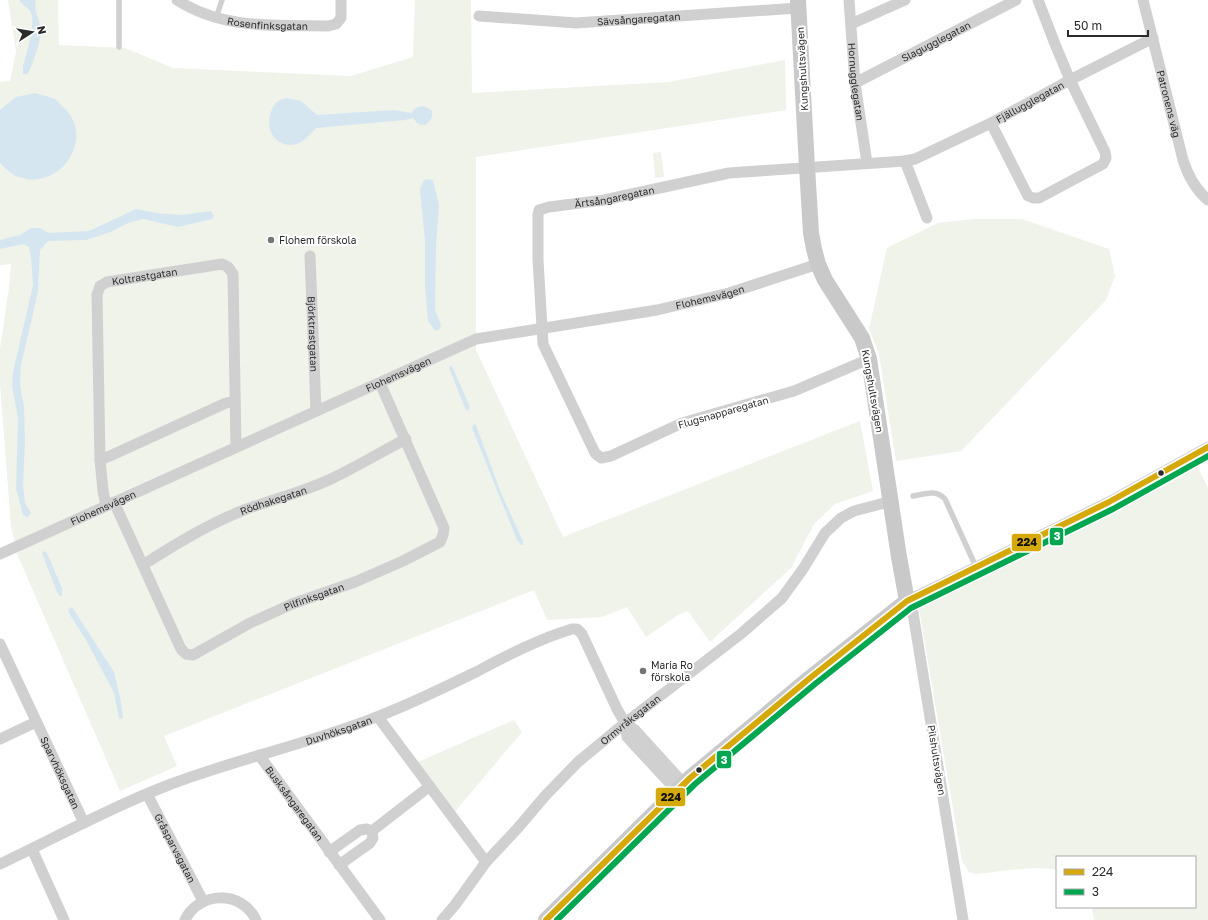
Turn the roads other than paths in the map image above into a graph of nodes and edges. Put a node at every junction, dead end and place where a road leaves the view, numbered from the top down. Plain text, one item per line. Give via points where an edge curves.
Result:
1 (119, 0) edge
2 (178, 0) edge
3 (222, 0) edge
4 (341, 0) edge
5 (849, 0) edge
6 (905, 0) edge
7 (1016, 0) edge
8 (1038, 0) edge
9 (1143, 0) edge
10 (798, 4) edge
11 (480, 16) dead end
12 (216, 18) junction
13 (851, 24) junction
14 (1153, 38) junction
15 (119, 47) dead end
16 (1070, 80) junction
17 (855, 83) junction
18 (990, 123) junction
19 (905, 161) junction
20 (867, 164) junction
21 (807, 167) junction
22 (1208, 200) edge
23 (927, 218) dead end
24 (310, 256) dead end
25 (818, 264) junction
26 (542, 328) junction
27 (869, 360) junction
28 (380, 383) junction
29 (235, 401) junction
30 (316, 411) junction
31 (406, 439) junction
32 (236, 447) junction
33 (1207, 450) edge
34 (100, 460) junction
35 (913, 496) dead end
36 (892, 501) junction
37 (110, 504) junction
38 (0, 554) edge
39 (143, 565) junction
40 (977, 568) junction
41 (907, 601) junction
42 (0, 644) edge
43 (378, 717) junction
44 (36, 722) junction
45 (625, 723) junction
46 (0, 739) edge
47 (259, 755) junction
48 (430, 786) junction
49 (680, 788) junction
50 (147, 794) junction
51 (84, 823) junction
52 (372, 832) junction
53 (32, 849) junction
54 (329, 852) junction
55 (486, 862) junction
56 (0, 864) edge
57 (339, 865) junction
58 (204, 901) junction
59 (64, 920) edge
60 (185, 920) edge
61 (256, 920) edge
62 (380, 920) edge
63 (442, 920) edge
64 (546, 920) edge
65 (963, 920) edge

1 - 15 lane
2 - 12 street, Rosenfinksgatan via 188,7
3 - 12 lane
4 - 12 street, Rosenfinksgatan via 340,21 332,26 247,24
5 - 13 street, Hornugglegatan
6 - 13 street
7 - 17 street, Slagugglegatan
8 - 16 street
9 - 14 street, Patronens väg
10 - 11 street, Sävsångaregatan via 576,23
10 - 21 street, Kungshultsvägen
13 - 17 street, Hornugglegatan
14 - 16 street, Fjällugglegatan
14 - 22 street, Patronens väg via 1184,166 1192,183
16 - 18 street, Fjällugglegatan
16 - 18 street via 1105,152 1103,164 1039,198 1033,198 1028,196
17 - 20 street, Hornugglegatan
18 - 19 street, Fjällugglegatan via 915,159
19 - 20 street, Fjällugglegatan
19 - 23 street
20 - 21 street, Fjällugglegatan
21 - 25 street, Kungshultsvägen via 811,233
21 - 26 street, Ärtsångaregatan via 714,176 604,200 539,210 538,260
24 - 30 street, Björktrastgatan
25 - 26 street, Flohemsvägen via 729,293 670,307
25 - 27 street, Kungshultsvägen via 825,280 862,338
26 - 27 street, Flugsnapparegatan via 546,352 595,453 601,458 611,456 682,423 794,391
26 - 28 street, Flohemsvägen via 476,339
27 - 36 street, Kungshultsvägen
28 - 30 street, Flohemsvägen
28 - 31 street, Pilfinksgatan
29 - 32 street, Koltrastgatan
29 - 34 street
29 - 34 street, Koltrastgatan via 233,274 228,267 222,264 107,282 100,286 97,295
30 - 32 street, Flohemsvägen
31 - 39 street, Rödhakegatan via 333,478 243,511 197,532
31 - 39 street, Pilfinksgatan via 444,528 440,542 402,561 355,582 292,604 250,623 193,655 186,654 181,649
32 - 37 street, Flohemsvägen
33 - 40 street
34 - 37 street, Koltrastgatan via 103,491
35 - 40 lane via 941,494
36 - 41 street, Kungshultsvägen
36 - 45 street, Ormvråksgatan via 854,511 841,518 825,533 782,598 742,633
37 - 38 street, Flohemsvägen
37 - 39 street, Pilfinksgatan
40 - 41 street
41 - 49 street via 810,678
41 - 65 street, Pilshultsvägen via 913,613
42 - 44 street, Sparvhöksgatan
43 - 45 street, Duvhöksgatan via 427,696 517,651 564,631 577,629 582,634
43 - 47 street, Duvhöksgatan via 330,735
43 - 48 street
44 - 46 street
44 - 51 street, Sparvhöksgatan
45 - 49 street, Duvhöksgatan via 628,737
45 - 55 street, Ormvråksgatan via 578,762
47 - 50 street, Duvhöksgatan
47 - 54 street, Busksångaregatan
48 - 52 street
48 - 55 street
49 - 64 street
50 - 51 street, Duvhöksgatan
50 - 58 street, Gråsparvsgatan
51 - 53 street, Duvhöksgatan
52 - 54 street via 367,829 360,830
52 - 57 street via 370,843
53 - 56 street, Duvhöksgatan
53 - 59 street
54 - 57 street, Busksångaregatan
55 - 63 street, Ormvråksgatan
57 - 62 street, Busksångaregatan
58 - 60 street via 191,911
58 - 61 street via 232,899 248,909

